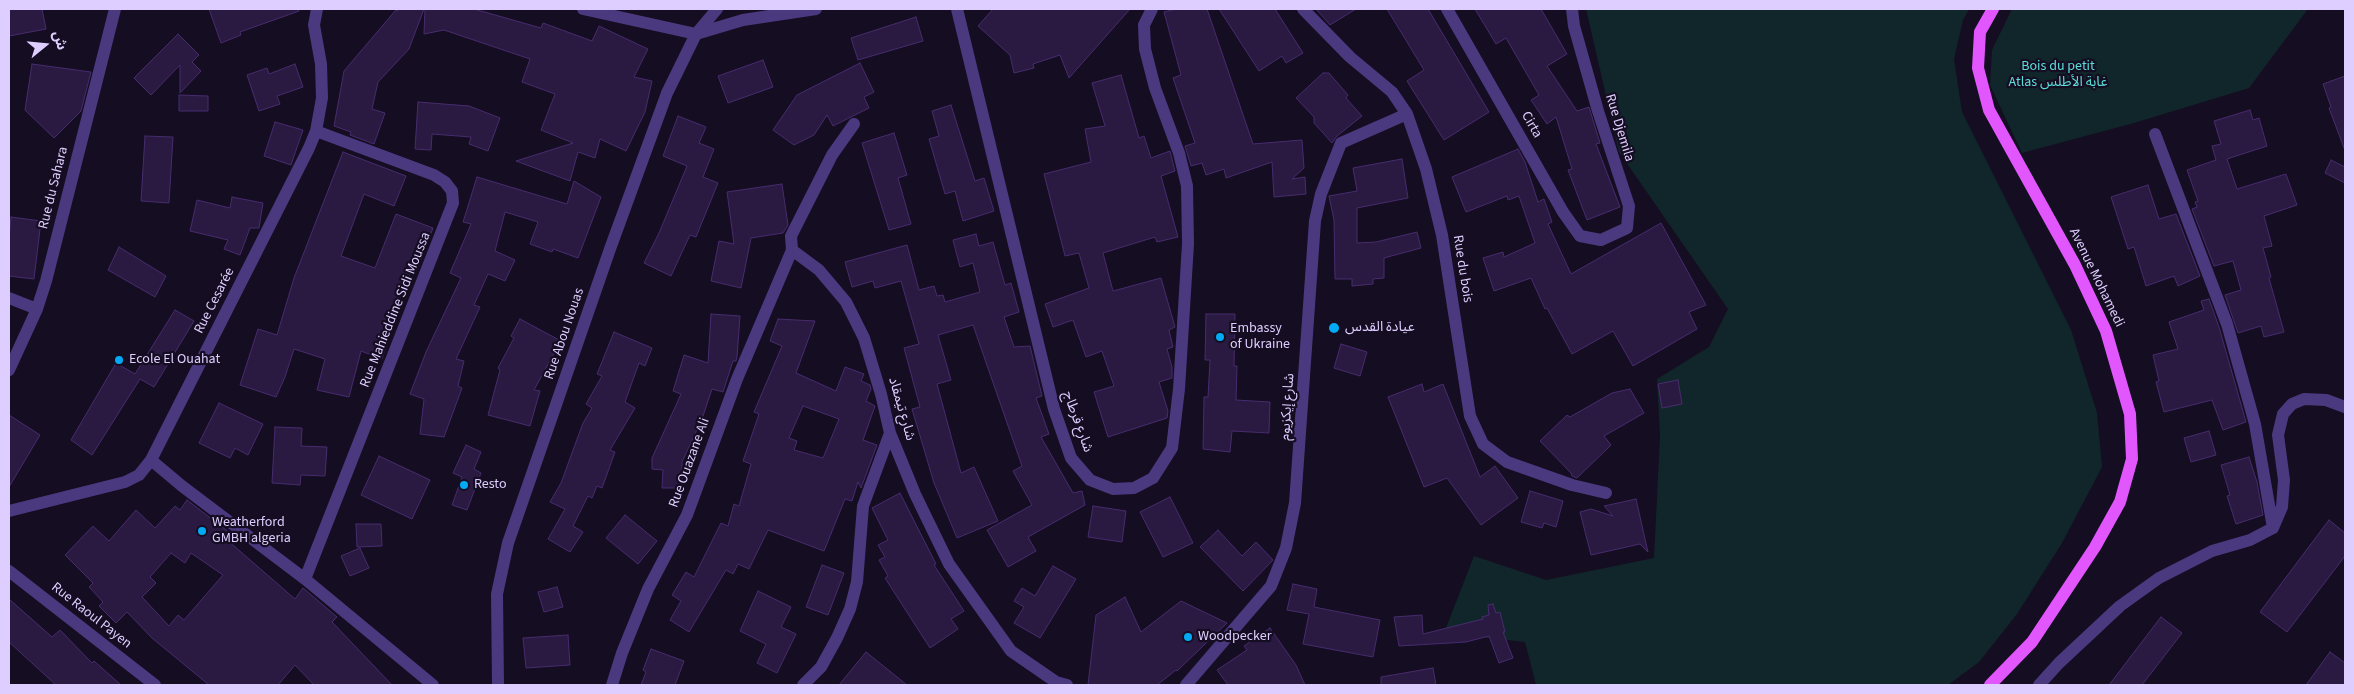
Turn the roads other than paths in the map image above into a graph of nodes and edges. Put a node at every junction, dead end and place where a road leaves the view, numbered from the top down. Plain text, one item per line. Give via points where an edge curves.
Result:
1 (115, 9) edge
2 (317, 9) edge
3 (583, 9) edge
4 (717, 9) edge
5 (816, 9) edge
6 (957, 9) edge
7 (1152, 9) edge
8 (1303, 9) edge
9 (1447, 9) edge
10 (1572, 9) edge
11 (1993, 9) edge
12 (696, 34) junction
13 (1407, 114) junction
14 (854, 124) dead end
15 (316, 131) junction
16 (2155, 134) dead end
17 (1601, 240) joint
18 (792, 250) junction
19 (9, 298) edge
20 (37, 309) junction
21 (9, 370) edge
22 (2345, 408) edge
23 (890, 432) junction
24 (151, 460) junction
25 (1606, 493) dead end
26 (9, 511) edge
27 (2273, 528) junction
28 (9, 572) edge
29 (305, 579) junction
30 (155, 685) edge
31 (433, 685) edge
32 (498, 685) edge
33 (612, 685) edge
34 (803, 685) edge
35 (1066, 685) edge
36 (1186, 685) edge
37 (1990, 685) edge
38 (2039, 685) edge

1 - 20 street, Rue du Sahara
2 - 15 street, Rue Cesarée via 314,31 323,81
3 - 12 street
4 - 12 street, Rue Abou Nouas
5 - 12 street via 743,20
6 - 7 street, شارع قرطاج via 1054,409 1071,458 1090,480 1113,489 1134,488 1153,478 1172,448 1179,389 1188,244 1187,186 1145,49 1144,25
8 - 13 street, Rue du bois via 1392,92
9 - 17 street, Cirta via 1563,212 1580,236
10 - 17 street, Rue Djemila via 1598,111 1629,206 1627,228
11 - 37 main road, Avenue Mohamedi via 1980,32 1978,68 1989,110 2075,265 2106,331 2130,414 2132,459 2120,502 2095,547 2032,642
12 - 32 street, Rue Abou Nouas via 668,92 610,249 508,543 497,594
13 - 25 street, Rue du bois via 1426,169 1442,235 1470,416 1484,444 1507,462 1572,485
13 - 36 street, شارع إيكزيوم via 1340,143 1321,194 1315,221 1295,503 1286,548 1271,586
14 - 18 street via 832,155 791,236
15 - 24 street, Rue Cesarée
15 - 29 street, Rue Mahieddine Sidi Moussa via 434,175 452,191 453,203
16 - 27 street via 2227,324 2256,424
18 - 23 street, شارع تيمقاد via 819,270 846,302 864,338
18 - 33 street, Rue Ouazane Ali via 737,379 688,515 648,589
19 - 20 street
20 - 21 street, Rue du Sahara
22 - 27 street via 2326,400 2304,399 2292,404 2283,414 2278,435 2284,480 2282,507
23 - 34 street via 863,506 857,582 850,609 821,667
23 - 35 street, شارع تيمقاد via 949,564 982,613 1011,651 1056,682
24 - 26 street, Rue Cesarée via 139,475 125,482
24 - 29 street
27 - 38 street via 2250,540 2212,551 2158,578 2120,606
28 - 30 street, Rue Raoul Payen
29 - 31 street

